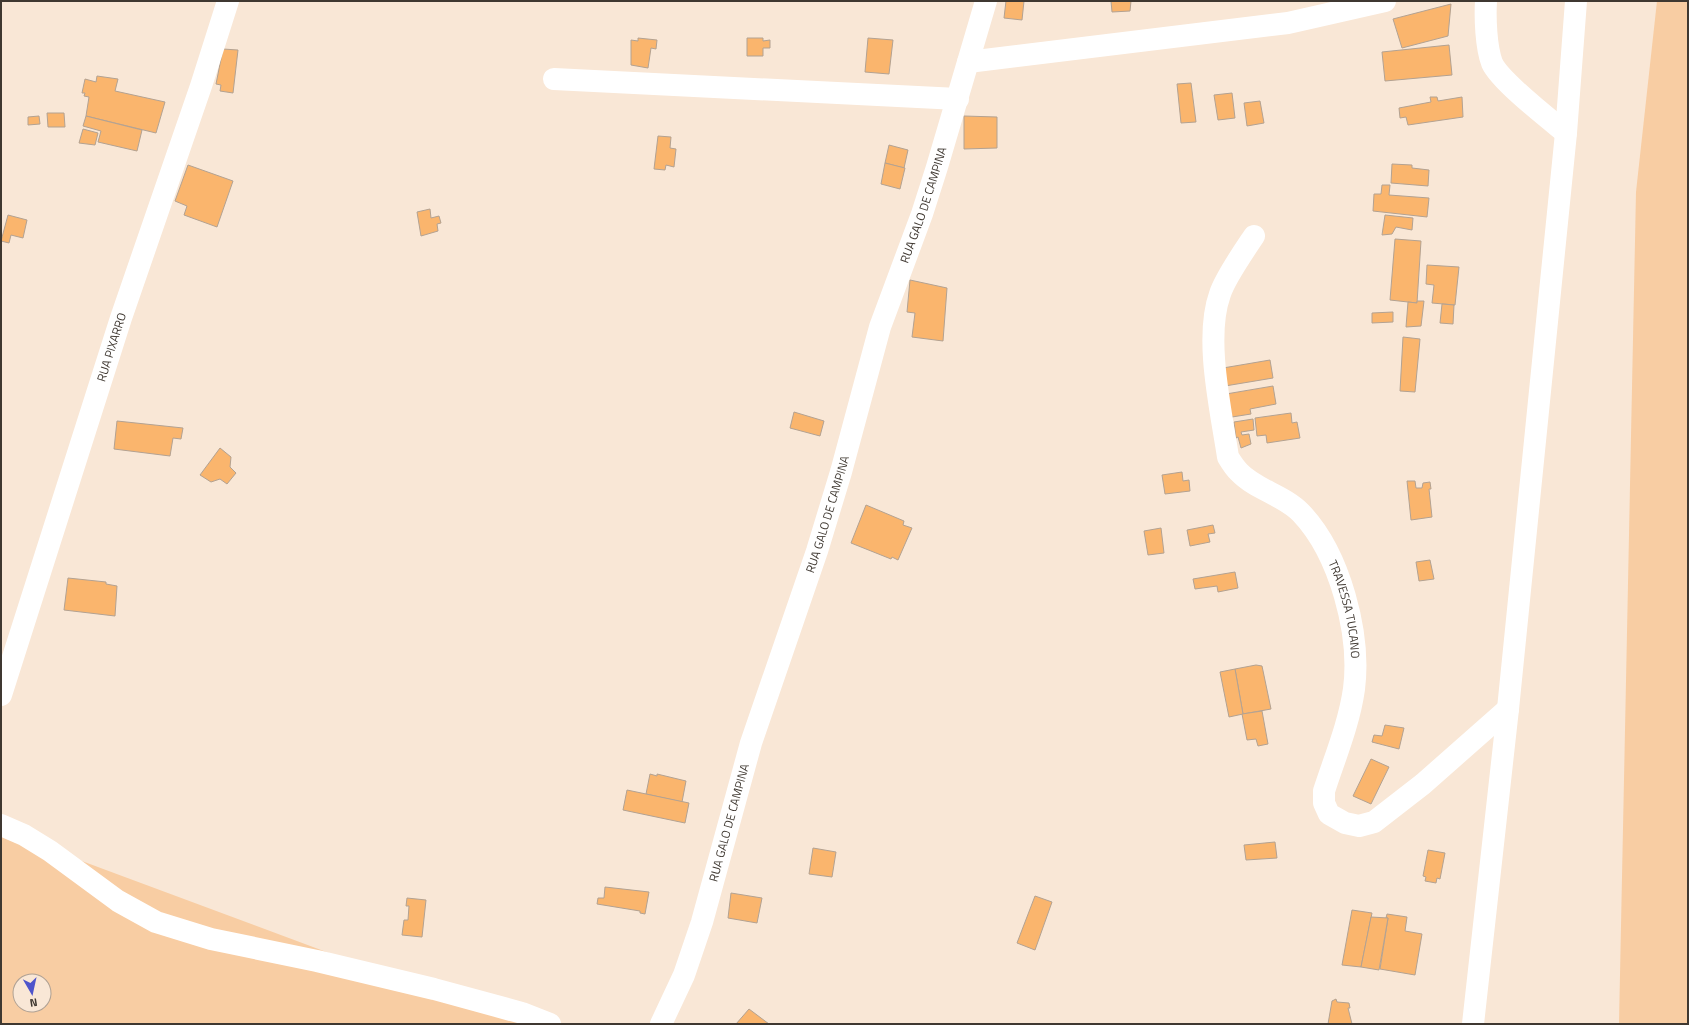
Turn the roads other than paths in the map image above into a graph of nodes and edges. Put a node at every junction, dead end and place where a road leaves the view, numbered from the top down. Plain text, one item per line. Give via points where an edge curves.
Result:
1 (228, 1) edge
2 (986, 1) edge
3 (1386, 1) edge
4 (1486, 1) edge
5 (1576, 1) edge
6 (968, 62) junction
7 (554, 78) dead end
8 (958, 99) junction
9 (1566, 133) junction
10 (1254, 236) dead end
11 (1, 695) edge
12 (1508, 710) junction
13 (1, 824) edge
14 (550, 1024) edge
15 (662, 1024) edge
16 (1473, 1024) edge

1 - 11 street, RUA PIXARRO via 121,318
2 - 6 street, RUA GALO DE CAMPINA
3 - 6 street via 1288,23
4 - 9 street via 1485,24 1492,63 1507,82
5 - 9 street
6 - 8 street, RUA GALO DE CAMPINA
7 - 8 street
8 - 15 street, RUA GALO DE CAMPINA via 922,214 880,327 817,551 751,743 702,922 684,975
9 - 12 street
10 - 12 street, TRAVESSA TUCANO via 1220,292 1214,315 1213,343 1228,457 1239,472 1301,512 1326,546 1340,582 1351,625 1354,688 1348,720 1324,791 1324,803 1329,814 1345,823 1359,826 1374,822 1423,784
12 - 16 street
13 - 14 street via 50,851 118,901 156,922 211,939 434,989 522,1013

